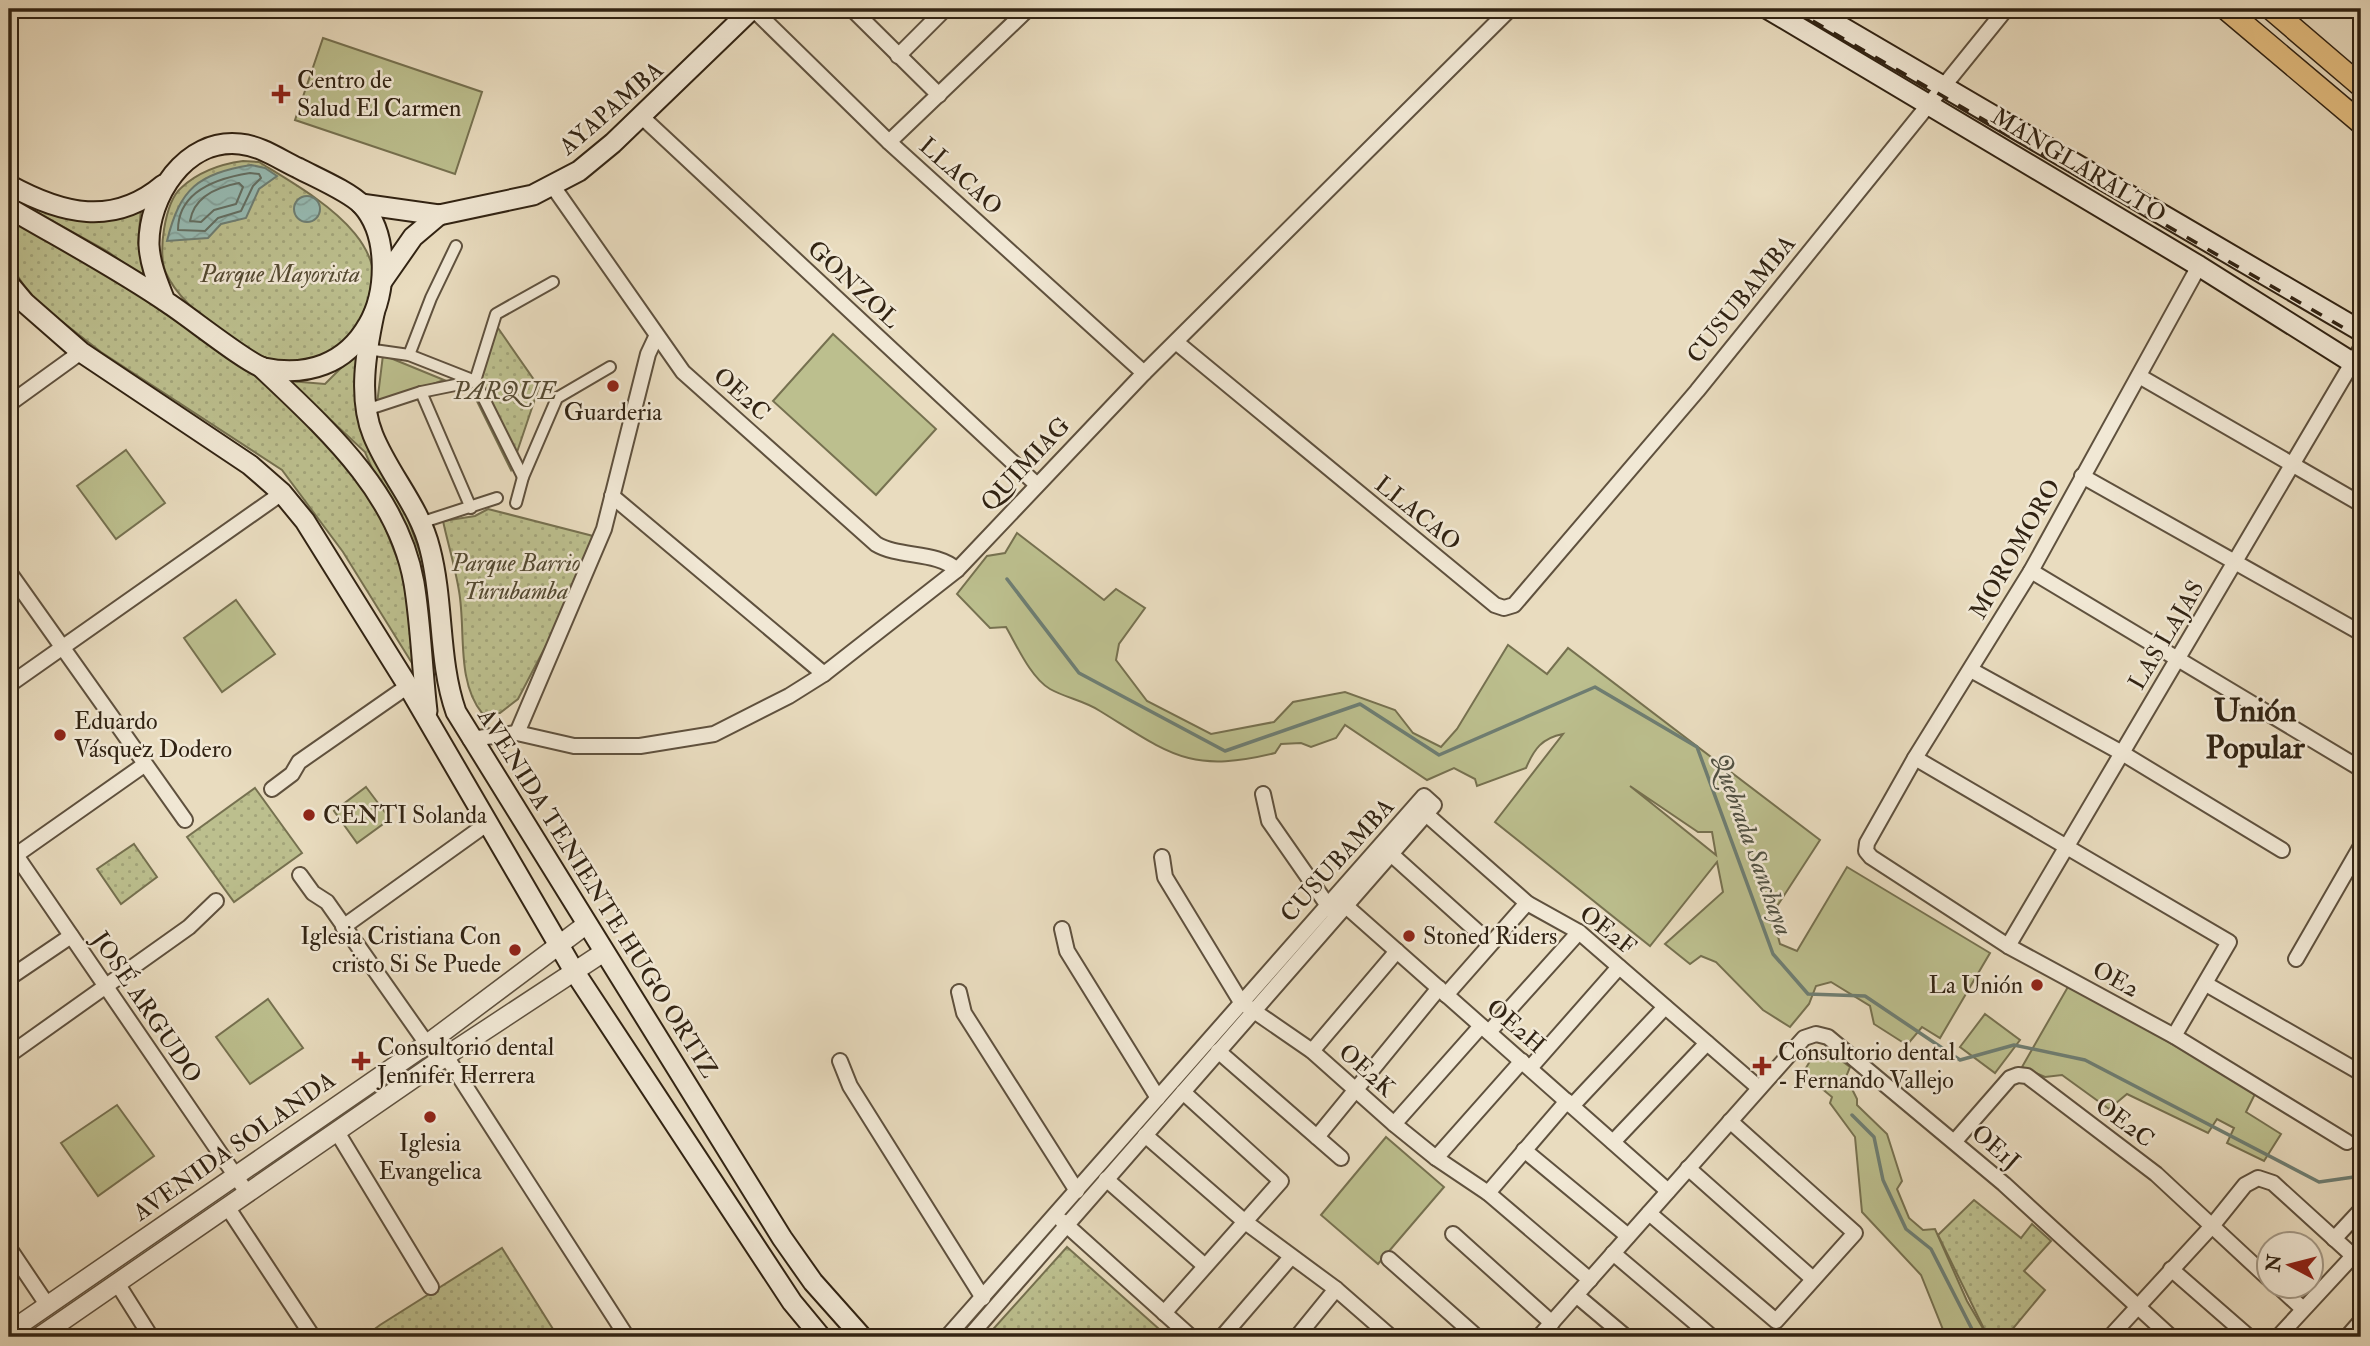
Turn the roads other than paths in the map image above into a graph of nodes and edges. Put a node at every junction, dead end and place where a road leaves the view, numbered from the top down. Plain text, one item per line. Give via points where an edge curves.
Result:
1 (753, 9) edge
2 (945, 9) edge
3 (1028, 9) edge
4 (1510, 9) edge
5 (1768, 9) edge
6 (1811, 9) edge
7 (2006, 9) edge
8 (2226, 9) edge
9 (2272, 9) edge
10 (854, 10) edge
11 (898, 56) junction
12 (1941, 85) junction
13 (2361, 86) edge
14 (939, 95) junction
15 (1927, 102) junction
16 (642, 117) junction
17 (2361, 123) edge
18 (889, 142) junction
19 (169, 179) junction
20 (9, 185) edge
21 (552, 185) junction
22 (361, 204) junction
23 (9, 208) edge
24 (439, 215) junction
25 (456, 246) dead end
26 (2199, 266) junction
27 (383, 281) junction
28 (553, 282) dead end
29 (9, 284) edge
30 (165, 301) junction
31 (374, 314) junction
32 (2361, 331) edge
33 (656, 337) junction
34 (1176, 342) junction
35 (367, 349) junction
36 (81, 352) junction
37 (409, 355) junction
38 (2359, 360) edge
39 (261, 367) junction
40 (610, 367) dead end
41 (1144, 373) junction
42 (2139, 376) junction
43 (474, 381) junction
44 (421, 392) junction
45 (9, 404) edge
46 (366, 410) junction
47 (2294, 464) junction
48 (523, 477) junction
49 (2082, 477) junction
50 (1036, 484) junction
51 (282, 493) junction
52 (612, 496) junction
53 (497, 498) dead end
54 (516, 503) dead end
55 (2361, 503) edge
56 (471, 508) junction
57 (421, 523) junction
58 (2236, 562) junction
59 (957, 570) junction
60 (2031, 570) junction
61 (9, 572) edge
62 (1504, 608) joint
63 (2361, 633) edge
64 (65, 648) junction
65 (2178, 659) junction
66 (1971, 670) junction
67 (824, 674) junction
68 (9, 685) edge
69 (408, 686) junction
70 (428, 724) junction
71 (517, 733) junction
72 (470, 739) junction
73 (2122, 753) junction
74 (1915, 758) junction
75 (144, 765) junction
76 (2361, 769) edge
77 (272, 789) dead end
78 (1263, 794) dead end
79 (1426, 814) junction
80 (185, 820) dead end
81 (488, 823) junction
82 (2068, 846) junction
83 (2361, 846) edge
84 (2282, 850) dead end
85 (1866, 851) joint
86 (11, 853) edge
87 (1391, 854) junction
88 (1162, 857) dead end
89 (300, 874) dead end
90 (216, 901) dead end
91 (1527, 902) junction
92 (1335, 906) junction
93 (587, 923) junction
94 (343, 927) junction
95 (1062, 929) dead end
96 (1579, 932) junction
97 (71, 936) junction
98 (1490, 943) junction
99 (558, 944) junction
100 (2008, 946) junction
101 (1397, 951) junction
102 (604, 952) junction
103 (2297, 959) dead end
104 (1619, 967) junction
105 (574, 971) junction
106 (9, 978) edge
107 (2206, 984) junction
108 (106, 988) junction
109 (959, 992) dead end
110 (1443, 992) junction
111 (1248, 1006) junction
112 (1665, 1007) junction
113 (1485, 1029) junction
114 (2174, 1036) junction
115 (1707, 1043) junction
116 (427, 1044) junction
117 (1219, 1051) junction
118 (1311, 1051) junction
119 (9, 1055) edge
120 (446, 1056) junction
121 (840, 1061) dead end
122 (1526, 1065) junction
123 (2361, 1073) edge
124 (1355, 1088) junction
125 (1759, 1088) junction
126 (1183, 1092) junction
127 (1158, 1098) junction
128 (1570, 1104) junction
129 (1730, 1121) junction
130 (1394, 1124) junction
131 (337, 1132) junction
132 (1145, 1135) junction
133 (1317, 1136) junction
134 (1955, 1141) junction
135 (1614, 1142) junction
136 (2347, 1142) dead end
137 (1524, 1150) junction
138 (1341, 1158) dead end
139 (1436, 1158) junction
140 (1688, 1168) junction
141 (234, 1174) junction
142 (1106, 1180) junction
143 (1077, 1191) junction
144 (1668, 1191) junction
145 (1488, 1193) junction
146 (248, 1194) junction
147 (228, 1208) junction
148 (2361, 1210) edge
149 (1649, 1213) junction
150 (1061, 1221) junction
151 (1244, 1222) junction
152 (2212, 1226) junction
153 (1453, 1234) dead end
154 (1628, 1236) junction
155 (2334, 1239) junction
156 (9, 1248) edge
157 (1613, 1253) junction
158 (1291, 1257) junction
159 (1389, 1259) dead end
160 (2357, 1260) edge
161 (2254, 1264) edge
162 (1205, 1266) junction
163 (2171, 1269) junction
164 (1814, 1279) junction
165 (1590, 1280) junction
166 (117, 1283) junction
167 (431, 1287) dead end
168 (1336, 1289) junction
169 (1576, 1295) junction
170 (983, 1298) junction
171 (2293, 1300) edge
172 (48, 1306) junction
173 (2137, 1306) junction
174 (2303, 1309) junction
175 (1164, 1313) junction
176 (2361, 1321) edge
177 (1552, 1323) junction
178 (9, 1332) edge
179 (1376, 1332) edge
180 (39, 1337) edge
181 (151, 1337) edge
182 (313, 1337) edge
183 (627, 1337) edge
184 (821, 1337) edge
185 (862, 1337) edge
186 (947, 1337) edge
187 (969, 1337) edge
188 (1191, 1337) edge
189 (1222, 1337) edge
190 (1297, 1337) edge
191 (1391, 1337) edge
192 (1477, 1337) edge
193 (1539, 1337) edge
194 (1626, 1337) edge
195 (1712, 1337) edge
196 (2110, 1337) edge
197 (2171, 1337) edge
198 (2249, 1337) edge
199 (2278, 1337) edge
200 (2347, 1337) edge

1 - 16 main road, AYAPAMBA
1 - 18 street, LLACAO
2 - 11 street
3 - 14 street
4 - 34 street, QUIMIAG
5 - 15 main road, MANGLARALTO
6 - 12 main road, MANGLARALTO
7 - 12 street, CUSUBAMBA
8 - 17 main road
9 - 13 main road
10 - 11 street
11 - 14 street
12 - 15 street, CUSUBAMBA
12 - 32 main road, MANGLARALTO
14 - 18 street
15 - 26 main road, MANGLARALTO
15 - 62 street, CUSUBAMBA via 1688,401 1514,605
16 - 21 main road, AYAPAMBA via 592,162
16 - 50 street, GONZOL
18 - 41 street, LLACAO
19 - 20 main road via 137,204 108,212 51,205
19 - 22 main road via 192,155 239,144 259,148
19 - 30 main road via 154,207 149,247
21 - 24 main road, AYAPAMBA via 517,200
21 - 33 street, OE2C
22 - 24 main road, AYAPAMBA
22 - 27 main road via 383,255
23 - 30 main road
24 - 27 main road via 419,230
25 - 37 street
26 - 38 main road, MANGLARALTO
26 - 42 street, MOROMORO
27 - 31 main road
28 - 43 street via 496,314
29 - 36 main road via 24,303
30 - 39 main road
31 - 35 main road, AVENIDA TENIENTE HUGO ORTIZ
31 - 39 main road via 352,348 334,362 301,371
33 - 52 street
33 - 59 street, OE2C via 683,372 876,544
34 - 41 street, QUIMIAG
34 - 62 street, LLACAO
35 - 37 street
35 - 46 main road, AVENIDA TENIENTE HUGO ORTIZ
36 - 45 street
36 - 51 main road via 250,465
37 - 43 street
38 - 47 street, LAS LAJAS
39 - 70 main road via 344,450 367,478 396,530 414,582
40 - 48 street via 557,398
41 - 50 street, QUIMIAG
42 - 47 street
42 - 49 street, MOROMORO
43 - 44 street
43 - 48 street
44 - 46 street
44 - 56 street
46 - 57 main road, AVENIDA TENIENTE HUGO ORTIZ via 374,437
47 - 55 street
47 - 58 street, LAS LAJAS
48 - 54 street
49 - 58 street
49 - 60 street, MOROMORO
50 - 59 street, QUIMIAG
51 - 64 street
51 - 69 main road via 305,521
52 - 67 street
52 - 71 street via 590,565
53 - 56 street
56 - 57 street
57 - 72 main road, AVENIDA TENIENTE HUGO ORTIZ via 441,601 448,687
58 - 63 street
58 - 65 street, LAS LAJAS
59 - 67 street, QUIMIAG
60 - 65 street
60 - 66 street, MOROMORO
61 - 64 street
64 - 68 street
64 - 75 street
65 - 73 street, LAS LAJAS
65 - 76 street
66 - 73 street
66 - 74 street, MOROMORO
67 - 71 street, QUIMIAG via 714,734 640,746 573,746
69 - 70 main road
69 - 77 street via 299,762 292,774
70 - 81 main road
71 - 72 street, QUIMIAG
72 - 93 main road, AVENIDA TENIENTE HUGO ORTIZ
73 - 82 street, LAS LAJAS
73 - 84 street
74 - 82 street
74 - 85 street, MOROMORO
75 - 80 street
75 - 86 street
78 - 92 street, OE2H via 1269,821
79 - 87 street, CUSUBAMBA
79 - 91 street, OE2F
79 - 92 street, CUSUBAMBA via 1434,805 1424,796
81 - 94 street
81 - 99 main road
82 - 100 street, LAS LAJAS
82 - 107 street via 2229,942
83 - 103 street
85 - 100 street, OE2
86 - 97 street, JOSÉ ARGUDO
87 - 92 street, CUSUBAMBA
87 - 98 street
88 - 111 street, OE2K via 1164,877
89 - 94 street
90 - 108 street via 189,927
91 - 96 street, OE2F
91 - 98 street
92 - 101 street, OE2H
92 - 111 street, CUSUBAMBA
93 - 99 street, AVENIDA SOLANDA
93 - 102 main road, AVENIDA TENIENTE HUGO ORTIZ
94 - 116 street
95 - 127 street via 1067,951
96 - 104 street, OE2F
96 - 113 street
97 - 106 street
97 - 108 street, JOSÉ ARGUDO
98 - 110 street
99 - 105 main road
99 - 116 street, AVENIDA SOLANDA
100 - 114 street, OE2
101 - 110 street, OE2H
101 - 118 street
102 - 105 street, AVENIDA SOLANDA
102 - 185 main road, AVENIDA TENIENTE HUGO ORTIZ via 782,1238 813,1282
104 - 112 street, OE2F
104 - 122 street
105 - 120 street, AVENIDA SOLANDA
105 - 184 main road via 792,1302
107 - 114 street
107 - 123 street
108 - 119 street
108 - 141 street, JOSÉ ARGUDO
109 - 143 street via 964,1013
110 - 113 street, OE2H
110 - 124 street
111 - 117 street, CUSUBAMBA
111 - 118 street, OE2K
111 - 127 street, CUSUBAMBA
112 - 115 street, OE2F
112 - 128 street
113 - 122 street, OE2H
113 - 130 street
114 - 136 street, OE2
115 - 125 street, OE2F
115 - 135 street
116 - 120 street
116 - 141 street, AVENIDA SOLANDA
117 - 126 street, CUSUBAMBA
117 - 133 street
118 - 124 street, OE2K
120 - 131 street, AVENIDA SOLANDA
120 - 183 street
121 - 170 street via 850,1086
122 - 128 street, OE2H
122 - 139 street
124 - 130 street, OE2K
124 - 133 street
125 - 129 street
125 - 134 street, OE1J via 1804,1038 1815,1034 1828,1037
126 - 132 street, CUSUBAMBA
126 - 151 street via 1281,1181
127 - 143 street, CUSUBAMBA
128 - 135 street, OE2H
128 - 137 street
129 - 140 street
129 - 164 street via 1855,1233
130 - 139 street, OE2K
131 - 146 street, AVENIDA SOLANDA
131 - 167 street
132 - 142 street, CUSUBAMBA
132 - 151 street
133 - 138 street
134 - 152 street, OE2C via 2010,1078 2027,1076 2115,1141
134 - 173 street, OE1J
135 - 144 street, OE2H
137 - 145 street
137 - 154 street
139 - 145 street, OE2K
140 - 144 street
140 - 164 street
141 - 146 street, JOSÉ ARGUDO
141 - 172 street, AVENIDA SOLANDA
142 - 150 street, CUSUBAMBA
142 - 162 street
143 - 150 street, CUSUBAMBA
144 - 149 street
145 - 165 street, OE2K
146 - 147 street, AVENIDA SOLANDA
147 - 166 street, AVENIDA SOLANDA
147 - 182 street
148 - 155 street
149 - 154 street
149 - 164 street via 1776,1321
150 - 170 street, CUSUBAMBA
150 - 175 street
150 - 187 street, CUSUBAMBA
151 - 158 street
151 - 162 street
152 - 155 street via 2245,1185 2258,1178 2273,1183
152 - 161 street, OE2C
152 - 163 street
153 - 177 street
154 - 157 street
155 - 160 street
156 - 172 street
157 - 165 street
157 - 195 street
158 - 168 street
158 - 189 street
159 - 192 street
160 - 174 street
162 - 175 street
163 - 173 street
163 - 198 street
165 - 169 street
166 - 180 street, AVENIDA SOLANDA
166 - 181 street
168 - 179 street
168 - 190 street
169 - 177 street
169 - 194 street
170 - 186 street, CUSUBAMBA
171 - 174 street
172 - 178 street, AVENIDA SOLANDA
173 - 196 street
173 - 197 street, OE1J
174 - 199 street
175 - 188 street
176 - 200 street
177 - 193 street
179 - 191 street

